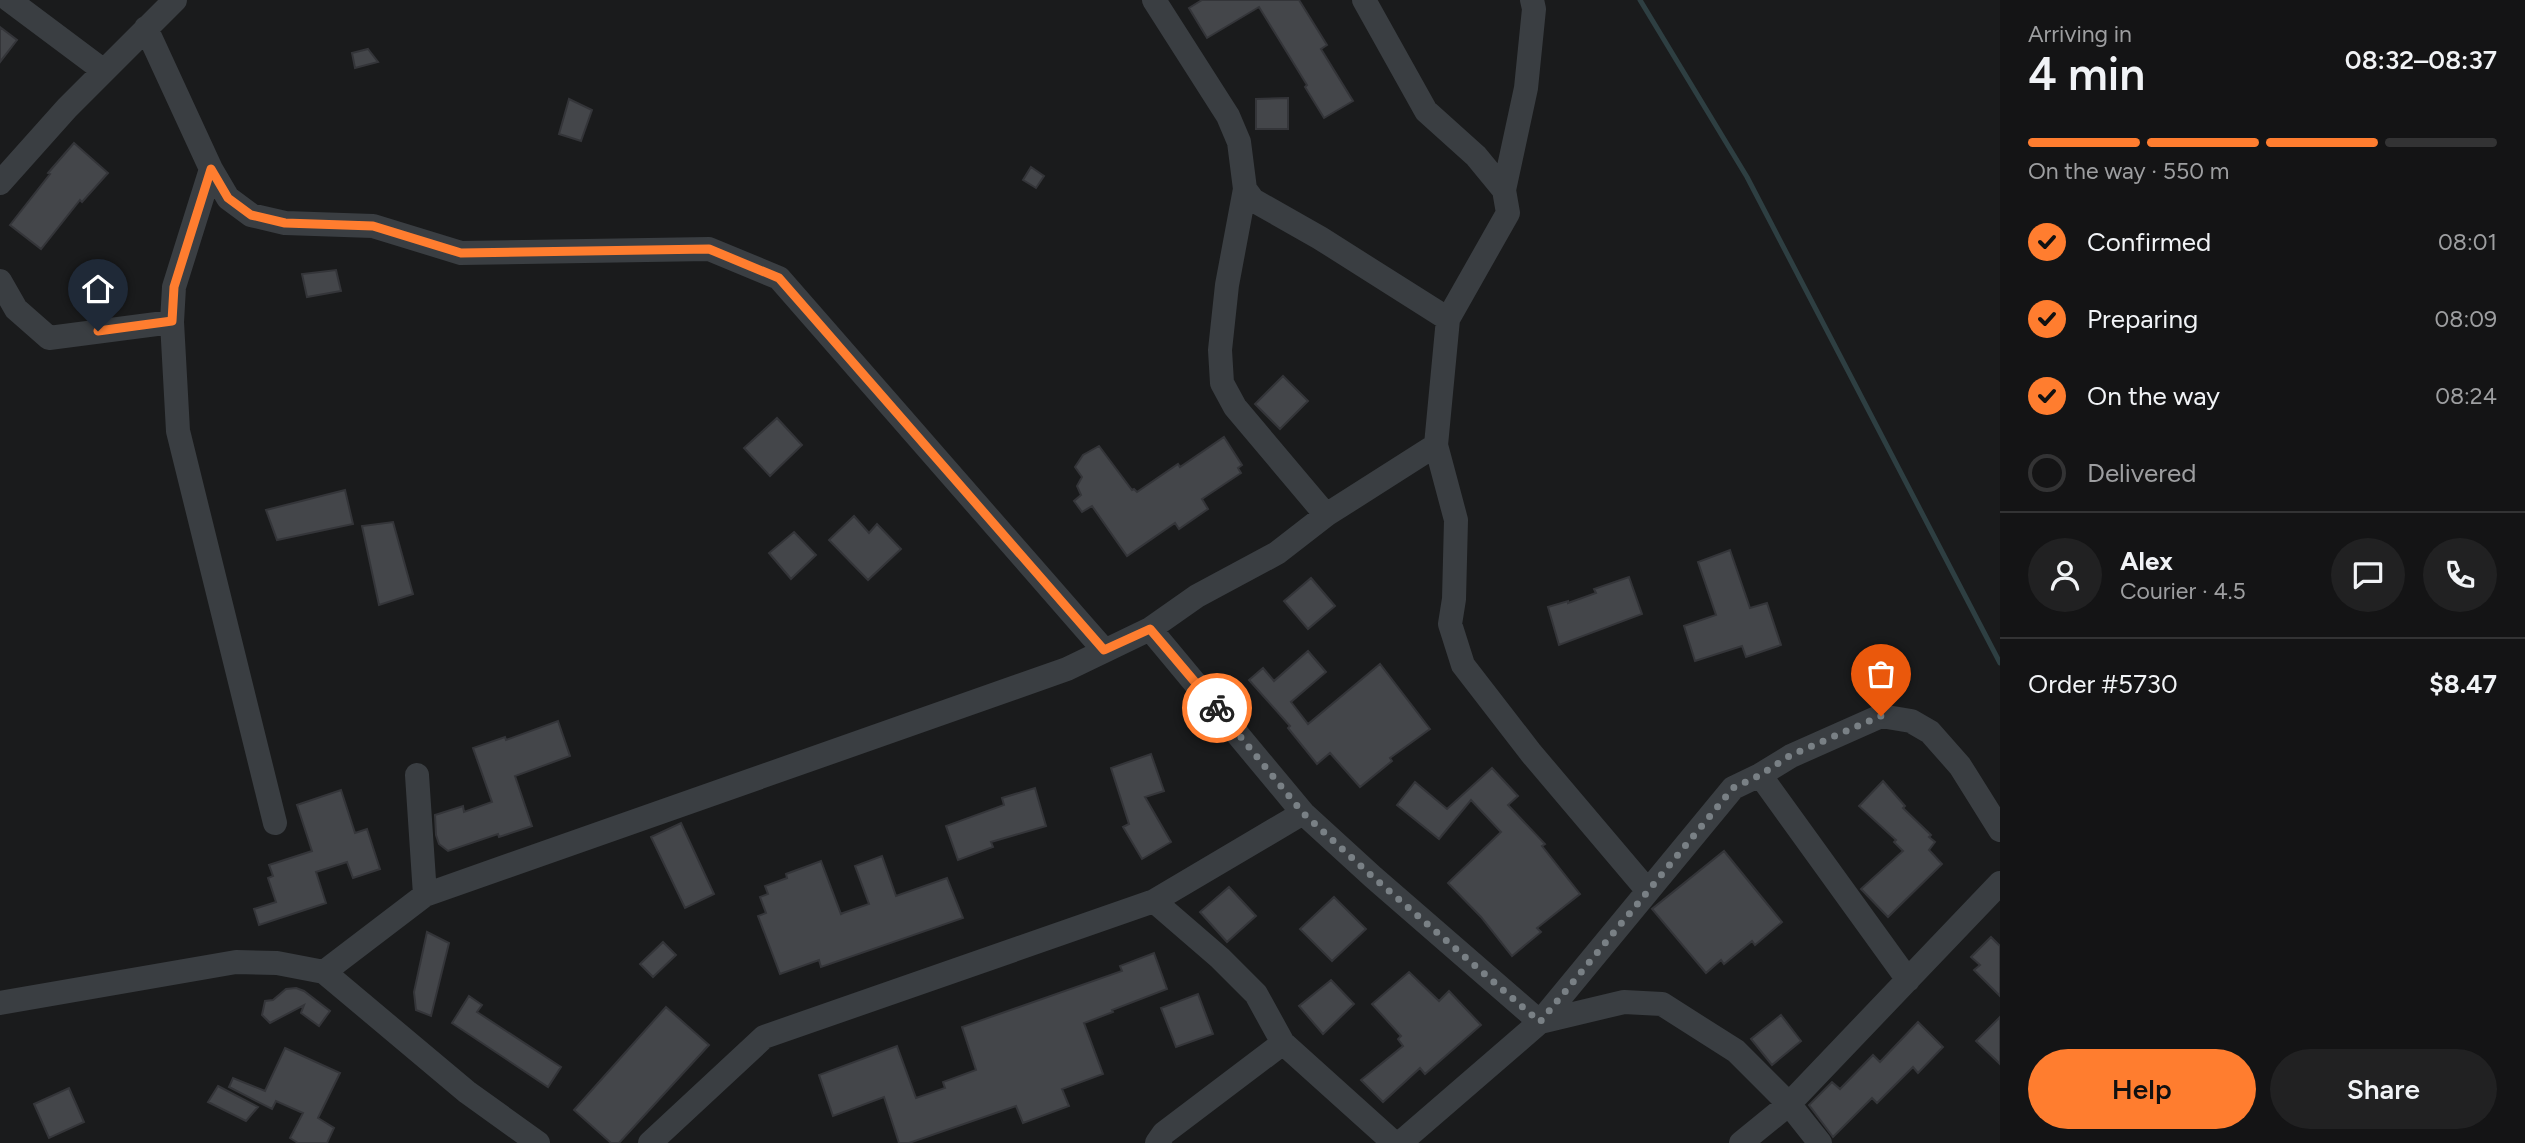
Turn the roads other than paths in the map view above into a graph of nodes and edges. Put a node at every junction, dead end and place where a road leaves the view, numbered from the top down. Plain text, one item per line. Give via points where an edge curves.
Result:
1 (9, 0) edge
2 (175, 0) edge
3 (1364, 0) edge
4 (1532, 0) edge
5 (1157, 1) edge
6 (146, 28) junction
7 (104, 71) junction
8 (211, 169) junction
9 (0, 183) edge
10 (1245, 189) junction
11 (1504, 190) junction
12 (0, 281) edge
13 (1448, 319) junction
14 (172, 321) junction
15 (1436, 444) junction
16 (1326, 515) junction
17 (1150, 629) junction
18 (1104, 650) junction
19 (417, 775) dead end
20 (1760, 775) junction
21 (1303, 813) junction
22 (275, 824) dead end
23 (2000, 830) edge
24 (2000, 883) edge
25 (1648, 891) junction
26 (425, 895) junction
27 (1154, 901) junction
28 (324, 972) junction
29 (1908, 980) junction
30 (0, 1003) edge
31 (1540, 1022) junction
32 (1283, 1043) junction
33 (1789, 1104) junction
34 (538, 1143) edge
35 (650, 1143) edge
36 (1157, 1143) edge
37 (1394, 1143) edge
38 (1400, 1143) edge
39 (1741, 1143) edge
40 (1820, 1143) edge

1 - 7 street
2 - 6 street
3 - 11 street via 1426,111 1476,156
4 - 11 street via 1526,88
5 - 10 street via 1228,117 1239,142
6 - 7 street
6 - 8 street
7 - 9 street
8 - 14 street via 174,287
8 - 18 street via 228,198 251,215 285,223 373,226 461,253 709,249 779,278
10 - 13 street via 1253,200
10 - 16 street via 1220,350 1223,383 1236,407
11 - 13 street via 1508,214
12 - 14 street via 16,309 49,338
13 - 15 street
14 - 22 street via 178,431
15 - 16 street
15 - 25 street via 1456,520 1450,624 1462,664
16 - 17 street via 1277,553 1197,596
17 - 18 street
17 - 21 street
18 - 26 street via 1068,669
19 - 26 street
20 - 23 street via 1791,755 1881,716 1911,721 1930,733 1960,766
20 - 25 street via 1733,788
20 - 29 street
21 - 27 street
21 - 31 street
24 - 29 street
25 - 31 street
26 - 28 street
27 - 32 street via 1256,994
27 - 35 street via 764,1037
28 - 30 street via 277,963 236,962
28 - 34 street via 467,1092
29 - 33 street
31 - 33 street via 1624,1002 1662,1004 1737,1051
31 - 38 street
32 - 36 street
32 - 37 street
33 - 39 street
33 - 40 street

